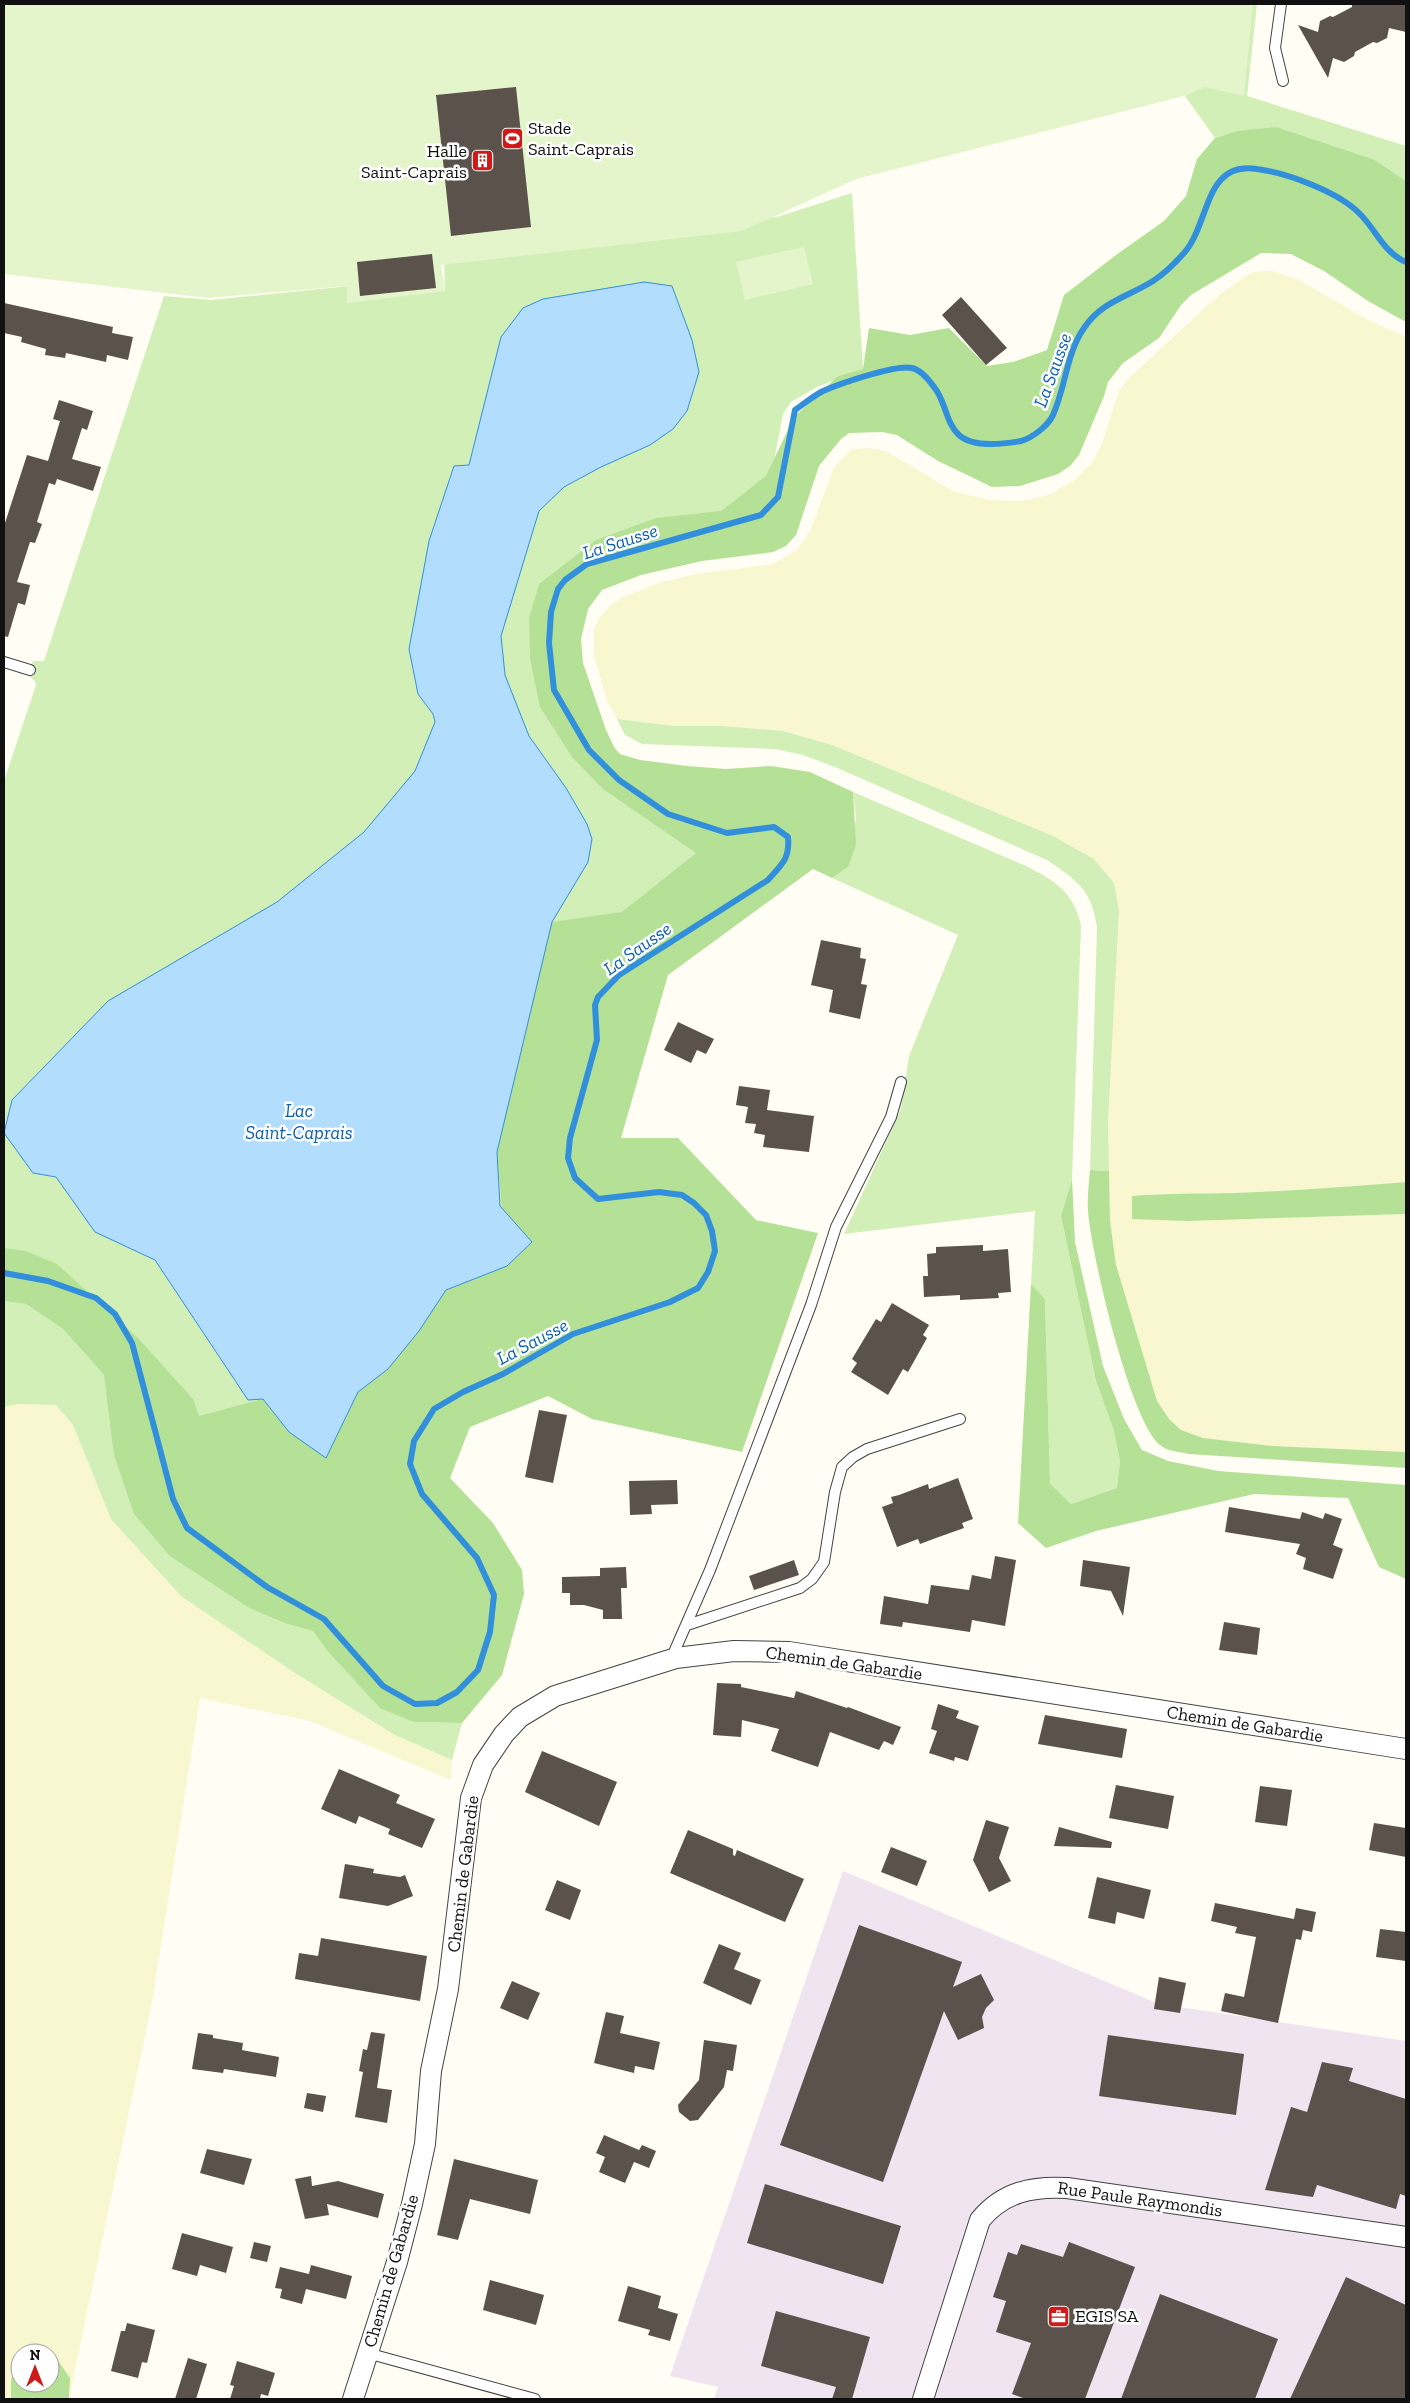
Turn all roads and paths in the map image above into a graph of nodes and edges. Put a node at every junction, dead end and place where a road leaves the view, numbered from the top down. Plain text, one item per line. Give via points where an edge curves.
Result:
1 (1281, 4) edge
2 (1283, 81) dead end
3 (4, 662) edge
4 (30, 670) dead end
5 (901, 1082) dead end
6 (960, 1419) dead end
7 (687, 1625) junction
8 (676, 1658) junction
9 (1406, 1749) edge
10 (1406, 2237) edge
11 (367, 2353) junction
12 (353, 2399) edge
13 (535, 2399) edge
14 (923, 2399) edge

1 - 2 lane via 1275,48
3 - 4 lane
5 - 7 lane via 891,1117 836,1227 811,1305
6 - 7 lane via 867,1449 842,1467 834,1492 824,1562 812,1579 800,1588
7 - 8 lane via 675,1650
8 - 9 street, Chemin de Gabardie via 734,1651 789,1652
8 - 11 street, Chemin de Gabardie via 606,1679 540,1704 520,1717 504,1734 483,1765 471,1798 448,1989 431,2071 425,2144 397,2262
10 - 14 street, Rue Paule Raymondis via 1067,2188 1043,2187 1020,2191 989,2209 980,2220
11 - 12 street, Chemin de Gabardie
11 - 13 lane

